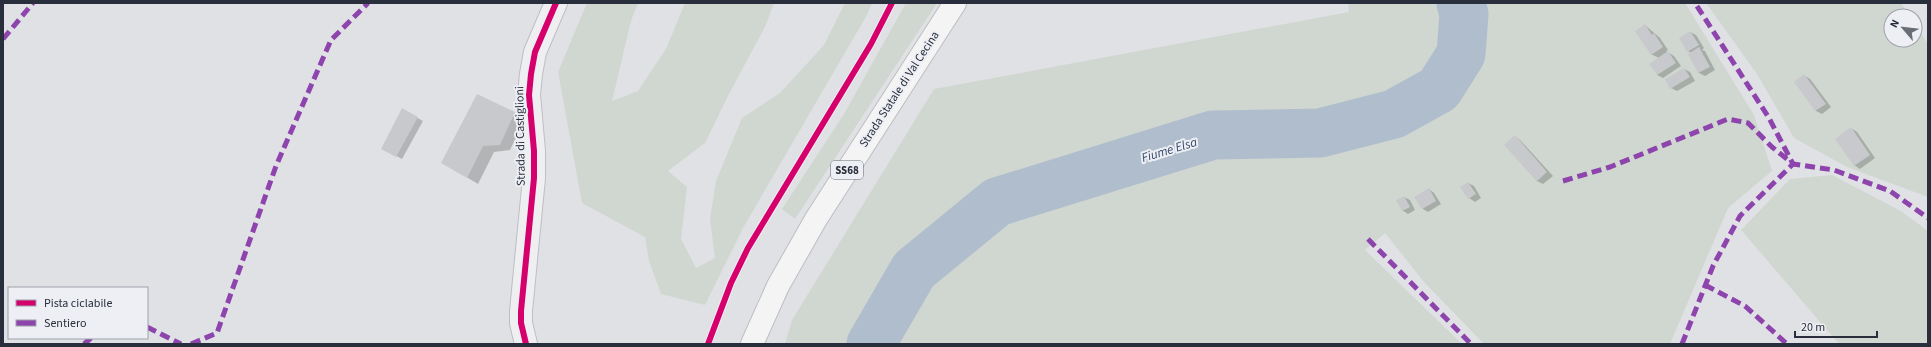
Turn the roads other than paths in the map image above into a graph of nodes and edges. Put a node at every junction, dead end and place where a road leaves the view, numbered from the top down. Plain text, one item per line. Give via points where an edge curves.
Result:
1 (556, 3) edge
2 (955, 3) edge
3 (526, 344) edge
4 (752, 344) edge

1 - 3 street, Strada di Castiglioni via 535,52 530,84 534,178 521,311
2 - 4 main road, Strada Statale di Val Cecina / SS68 via 816,219 778,286

